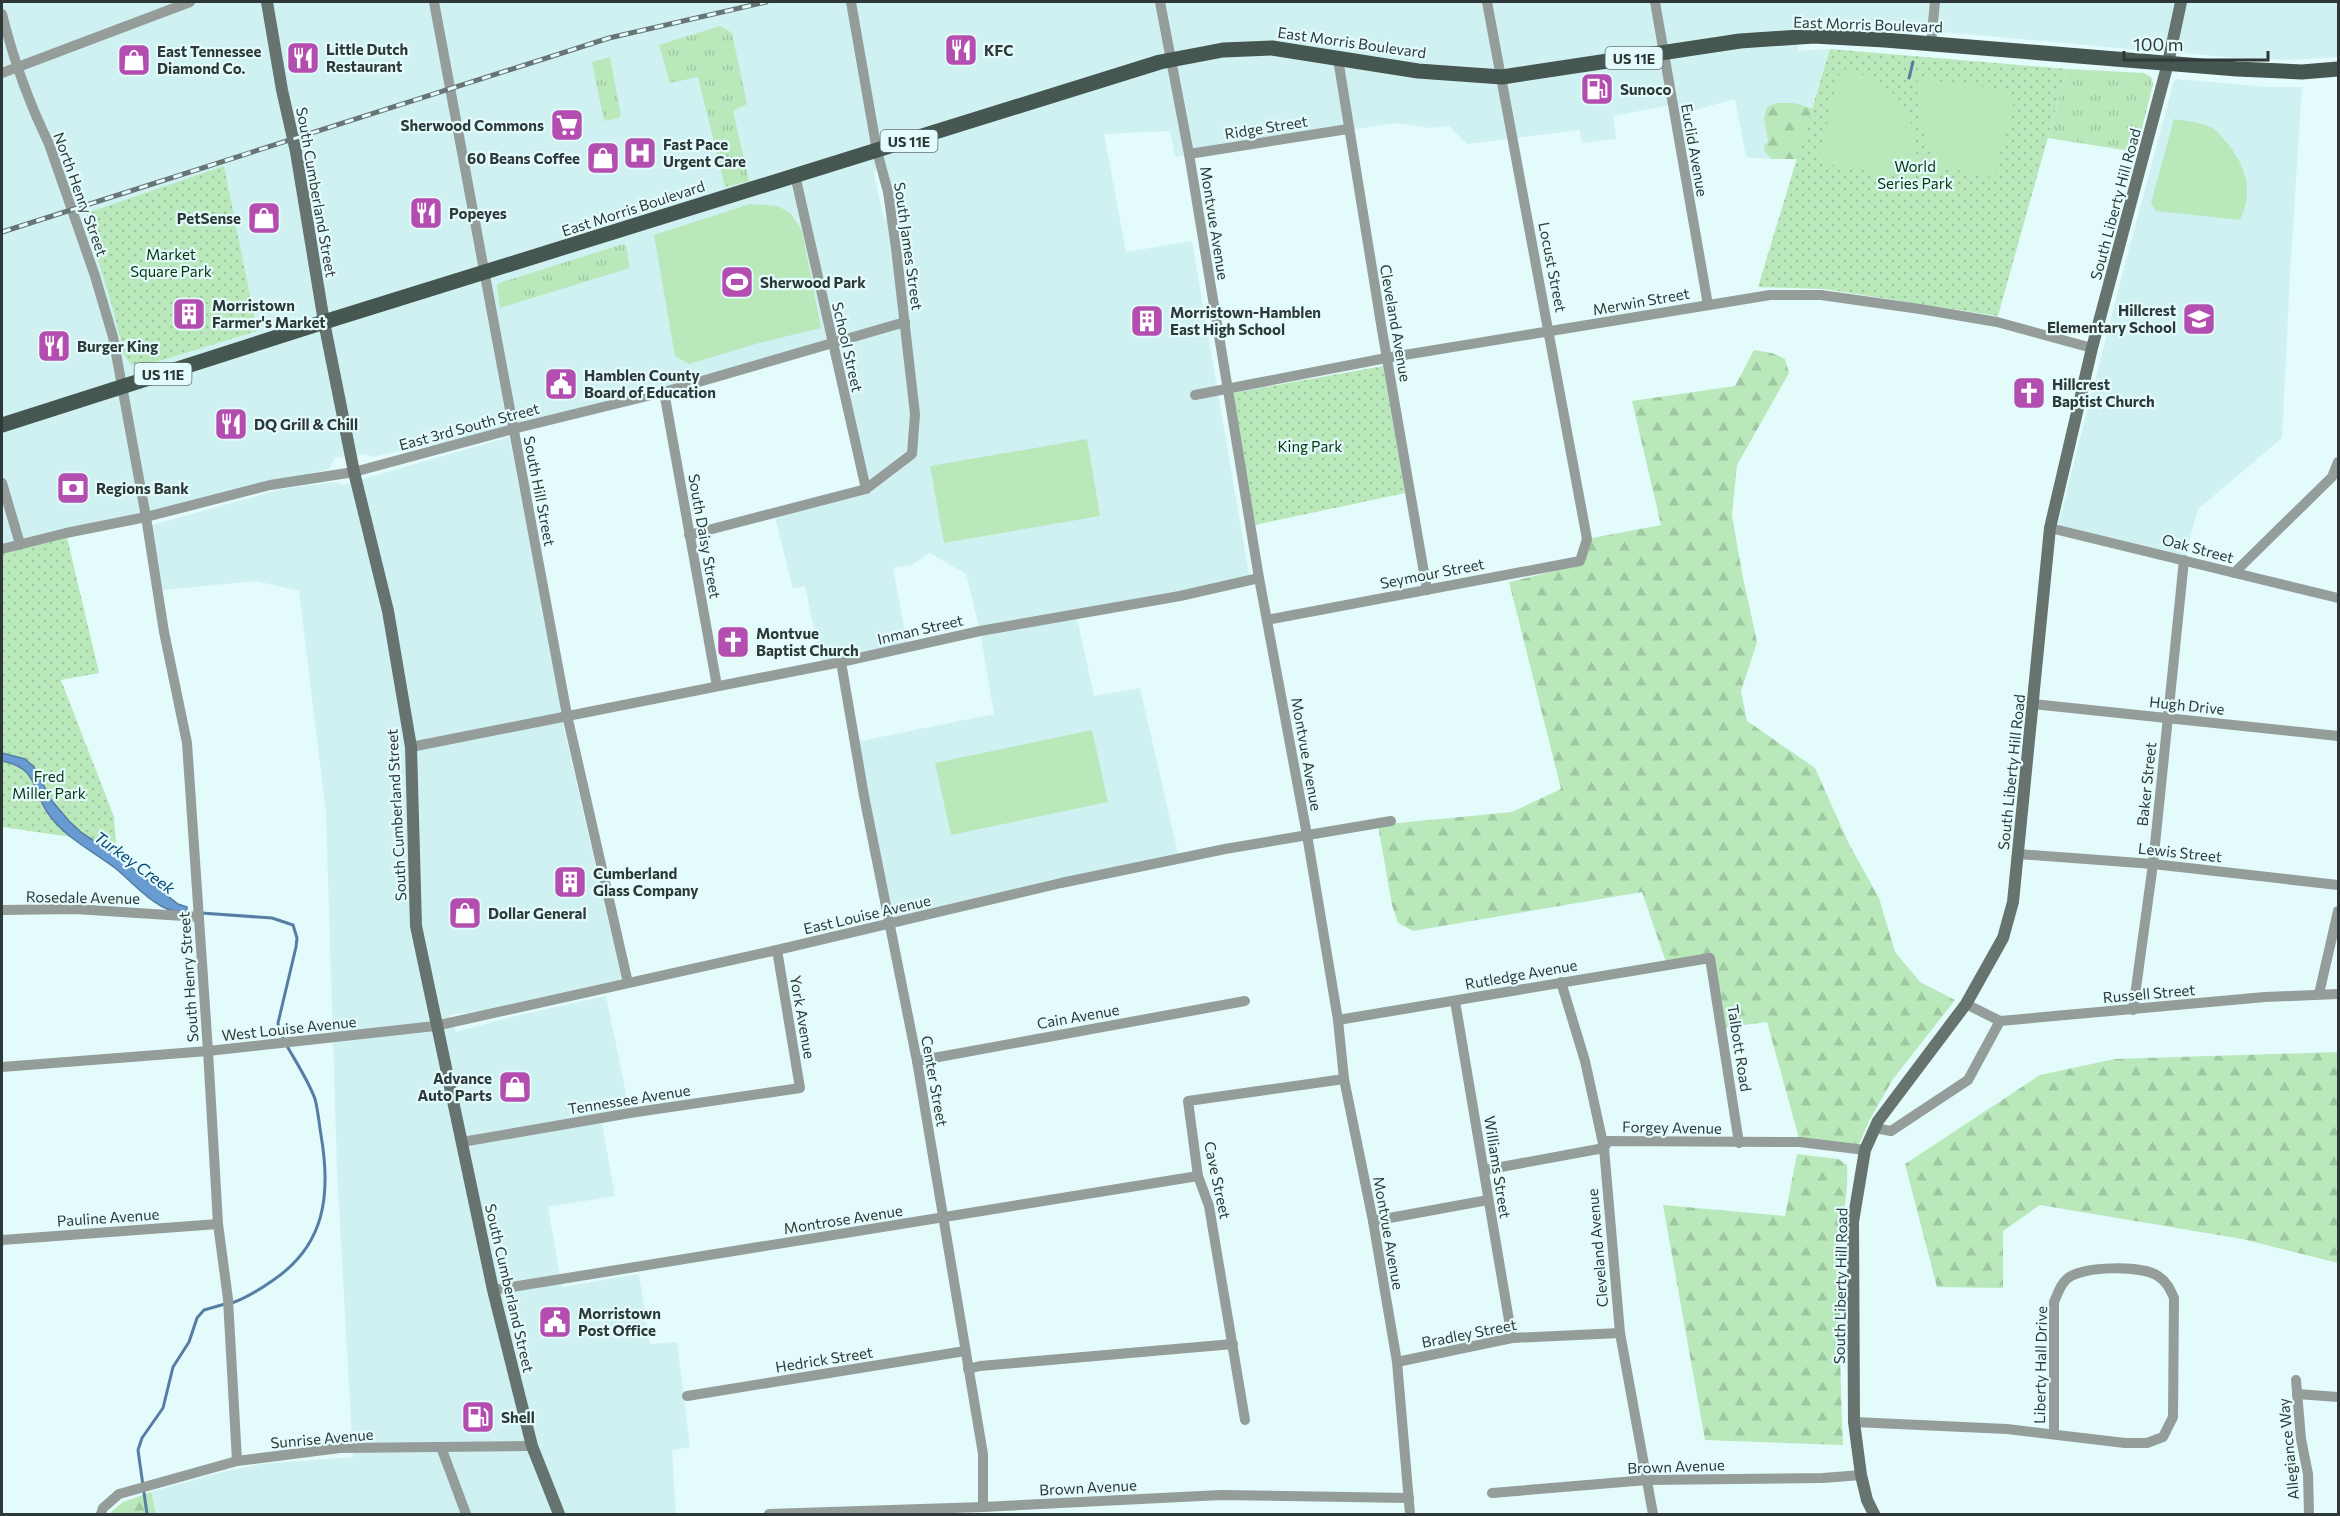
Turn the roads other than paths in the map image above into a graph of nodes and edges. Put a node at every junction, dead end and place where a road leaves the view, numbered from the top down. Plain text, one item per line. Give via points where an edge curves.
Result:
1 (190, 2) edge
2 (267, 2) edge
3 (434, 2) edge
4 (853, 2) edge
5 (1160, 2) edge
6 (1487, 2) edge
7 (1654, 2) edge
8 (1935, 2) edge
9 (2181, 2) edge
10 (2, 14) edge
11 (1931, 43) junction
12 (1665, 54) junction
13 (1171, 59) junction
14 (1338, 60) junction
15 (2168, 63) junction
16 (17, 67) junction
17 (2338, 69) edge
18 (2, 73) edge
19 (1502, 77) junction
20 (1348, 129) junction
21 (877, 150) junction
22 (1189, 154) junction
23 (795, 175) junction
24 (486, 273) junction
25 (1708, 304) junction
26 (324, 322) junction
27 (905, 322) junction
28 (1550, 332) junction
29 (831, 342) junction
30 (2092, 348) junction
31 (1386, 358) junction
32 (123, 387) junction
33 (1226, 388) junction
34 (664, 392) junction
35 (1195, 395) dead end
36 (2, 425) edge
37 (513, 429) junction
38 (2338, 462) edge
39 (354, 472) junction
40 (2, 483) edge
41 (866, 489) junction
42 (146, 517) junction
43 (2050, 528) junction
44 (689, 535) junction
45 (1587, 539) joint
46 (20, 543) junction
47 (2, 549) edge
48 (2184, 560) junction
49 (2234, 573) junction
50 (1259, 578) junction
51 (1427, 590) junction
52 (2338, 598) edge
53 (1267, 620) junction
54 (841, 662) junction
55 (717, 686) junction
56 (2033, 704) junction
57 (567, 715) junction
58 (2168, 719) junction
59 (2338, 736) edge
60 (411, 747) junction
61 (1392, 821) dead end
62 (1306, 835) junction
63 (2018, 854) junction
64 (2153, 864) junction
65 (2338, 885) edge
66 (2, 910) edge
67 (2338, 911) edge
68 (199, 917) junction
69 (890, 924) junction
70 (777, 950) junction
71 (1710, 958) joint
72 (1561, 982) junction
73 (628, 983) junction
74 (2319, 994) junction
75 (2338, 994) edge
76 (1455, 1000) junction
77 (1245, 1001) dead end
78 (1966, 1004) junction
79 (2133, 1010) junction
80 (1338, 1020) junction
81 (2000, 1021) junction
82 (435, 1026) junction
83 (208, 1051) junction
84 (917, 1061) junction
85 (2, 1067) edge
86 (1344, 1079) junction
87 (800, 1088) joint
88 (1875, 1128) junction
89 (462, 1142) junction
90 (1739, 1143) junction
91 (1604, 1148) junction
92 (1865, 1150) junction
93 (1485, 1170) junction
94 (1198, 1176) junction
95 (1488, 1200) junction
96 (943, 1219) junction
97 (1373, 1221) junction
98 (218, 1224) junction
99 (2, 1240) edge
100 (493, 1290) junction
101 (1620, 1333) junction
102 (1512, 1338) junction
103 (1233, 1344) junction
104 (965, 1351) junction
105 (1397, 1362) junction
106 (968, 1369) junction
107 (2296, 1380) dead end
108 (2297, 1394) junction
109 (687, 1396) dead end
110 (2338, 1397) edge
111 (1245, 1420) dead end
112 (1854, 1422) junction
113 (2054, 1434) junction
114 (532, 1446) junction
115 (441, 1447) junction
116 (237, 1461) junction
117 (1861, 1475) junction
118 (1647, 1480) junction
119 (1492, 1493) dead end
120 (1409, 1498) junction
121 (983, 1508) junction
122 (101, 1515) edge
123 (466, 1515) edge
124 (559, 1515) edge
125 (769, 1515) edge
126 (1410, 1515) edge
127 (1653, 1515) edge
128 (1874, 1515) edge
129 (2309, 1515) edge

1 - 16 street
2 - 26 main road, South Cumberland Street
3 - 24 street, South Hill Street
4 - 21 street, South James Street
5 - 13 street, Montvue Avenue
6 - 19 street, Locust Street
7 - 12 street, Euclid Avenue
8 - 11 street
9 - 15 main road, South Liberty Hill Road
10 - 16 street, North Henry Street
11 - 12 main road, East Morris Boulevard / US 11E via 1814,36 1740,41
11 - 15 main road, East Morris Boulevard / US 11E
12 - 19 main road, East Morris Boulevard / US 11E
12 - 25 street, Euclid Avenue
13 - 14 main road, East Morris Boulevard / US 11E via 1223,50 1272,48
13 - 21 main road, East Morris Boulevard / US 11E
13 - 22 street, Montvue Avenue
14 - 19 main road, East Morris Boulevard / US 11E
14 - 20 street, Cleveland Avenue
15 - 17 main road, East Morris Boulevard / US 11E via 2280,71
15 - 30 main road, South Liberty Hill Road
16 - 18 street
16 - 32 street, North Henry Street via 49,144 95,276
19 - 28 street, Locust Street
20 - 22 street, Ridge Street
20 - 31 street, Cleveland Avenue
21 - 23 main road, East Morris Boulevard / US 11E
21 - 27 street, South James Street via 888,192
22 - 33 street, Montvue Avenue
23 - 24 main road, East Morris Boulevard / US 11E
23 - 29 street, School Street
24 - 26 main road, East Morris Boulevard / US 11E
24 - 37 street, South Hill Street
25 - 28 street, Merwin Street
25 - 30 street, Merwin Street via 1770,295 1821,295 1997,322
26 - 32 main road, US 11E
26 - 39 main road, South Cumberland Street
27 - 29 street, East 3rd South Street
27 - 41 street, South James Street via 915,424 912,454
28 - 31 street, Merwin Street
28 - 45 street, Locust Street
29 - 34 street, East 3rd South Street
29 - 41 street, School Street
30 - 43 main road, South Liberty Hill Road
31 - 33 street, Merwin Street
31 - 51 street, Cleveland Avenue
32 - 36 main road, US 11E
32 - 42 street, South Henry Street
33 - 35 street, Merwin Street
33 - 50 street, Montvue Avenue
34 - 37 street, East 3rd South Street
34 - 44 street, South Daisy Street
37 - 39 street, East 3rd South Street
37 - 57 street, South Hill Street
38 - 49 street via 2332,477
39 - 42 street, East 3rd South Street via 270,485
39 - 60 main road, South Cumberland Street via 388,611
40 - 46 street
41 - 44 street
42 - 46 street, East 3rd South Street
42 - 68 street, South Henry Street via 187,743
43 - 48 street, Oak Street
43 - 56 main road, South Liberty Hill Road
44 - 55 street, South Daisy Street
45 - 51 street, Seymour Street via 1580,561
46 - 47 street, East 3rd South Street
48 - 49 street, Oak Street
48 - 58 street, Baker Street
49 - 52 street, Oak Street
50 - 53 street, Montvue Avenue
50 - 54 street, Inman Street via 980,631
51 - 53 street, Seymour Street
53 - 62 street, Montvue Avenue
54 - 55 street, Inman Street
54 - 69 street, Center Street
55 - 57 street, Inman Street
56 - 58 street, Hugh Drive
56 - 63 main road, South Liberty Hill Road
57 - 60 street, Inman Street
57 - 73 street, South Hill Street
58 - 59 street, Hugh Drive
58 - 64 street, Baker Street
60 - 82 main road, South Cumberland Street via 416,926
61 - 62 street, East Louise Avenue
62 - 69 street, East Louise Avenue via 1061,883
62 - 80 street, Montvue Avenue
63 - 64 street, Lewis Street
63 - 78 main road, South Liberty Hill Road via 2013,902 2003,938
64 - 65 street, Lewis Street
64 - 79 street, Baker Street
66 - 68 street, Rosedale Avenue via 75,909
67 - 74 street
68 - 83 street, South Henry Street
69 - 70 street, East Louise Avenue
69 - 84 street, Center Street
70 - 73 street, East Louise Avenue
70 - 87 street, York Avenue
71 - 72 street, Rutledge Avenue
71 - 90 street, Talbott Road
72 - 76 street, Rutledge Avenue
72 - 91 street, Cleveland Avenue via 1585,1061
73 - 82 street, East Louise Avenue
74 - 75 street, Russell Street
74 - 79 street, Russell Street
76 - 80 street, Rutledge Avenue
76 - 93 street, Williams Street
77 - 84 street, Cain Avenue
78 - 81 street
78 - 88 main road, South Liberty Hill Road
79 - 81 street, Russell Street
80 - 86 street, Montvue Avenue
81 - 88 street via 1968,1080 1892,1131
82 - 83 street, West Louise Avenue
82 - 89 main road, South Cumberland Street
83 - 85 street, West Louise Avenue
83 - 98 street, South Henry Street
84 - 96 street, Center Street
86 - 94 street, Cave Street via 1188,1101
86 - 97 street, Montvue Avenue
87 - 89 street, Tennessee Avenue
88 - 92 main road, South Liberty Hill Road
89 - 100 main road, South Cumberland Street
90 - 91 street, Forgey Avenue via 1608,1141
90 - 92 street, Forgey Avenue via 1800,1142
91 - 93 street, Forgey Avenue
91 - 101 street, Cleveland Avenue
92 - 112 main road, South Liberty Hill Road via 1853,1222
93 - 95 street, Williams Street
94 - 96 street, Montrose Avenue
94 - 103 street, Cave Street via 1209,1206
95 - 97 street
95 - 102 street, Williams Street
96 - 100 street, Montrose Avenue
96 - 104 street, Center Street
97 - 105 street, Montvue Avenue
98 - 99 street, Pauline Avenue
98 - 116 street, South Henry Street via 228,1299
100 - 114 main road, South Cumberland Street
101 - 102 street, Bradley Street
101 - 118 street, Cleveland Avenue
102 - 105 street, Bradley Street
103 - 106 street
103 - 111 street, Cave Street
104 - 106 street, Center Street
104 - 109 street, Hedrick Street
105 - 120 street, Montvue Avenue
106 - 121 street, Center Street via 983,1454
107 - 108 street, Allegiance Way
108 - 110 street
108 - 129 street, Allegiance Way via 2308,1474
112 - 113 street, Liberty Hall Drive
112 - 117 main road, South Liberty Hill Road
113 - 113 street, Liberty Hall Drive via 2124,1443 2147,1443 2163,1437 2173,1417 2175,1396 2174,1298 2157,1275 2139,1269 2078,1272 2067,1278 2059,1290 2055,1302
114 - 115 street, Sunrise Avenue
114 - 124 main road, South Cumberland Street
115 - 116 street, Sunrise Avenue via 340,1448
115 - 123 street
116 - 122 street, Sunrise Avenue via 119,1494 103,1508
117 - 118 street, Brown Avenue
117 - 128 main road, South Liberty Hill Road
118 - 119 street, Brown Avenue
118 - 127 street, Cleveland Avenue
120 - 121 street, Brown Avenue via 1221,1495
120 - 126 street, Montvue Avenue
121 - 125 street, Brown Avenue

